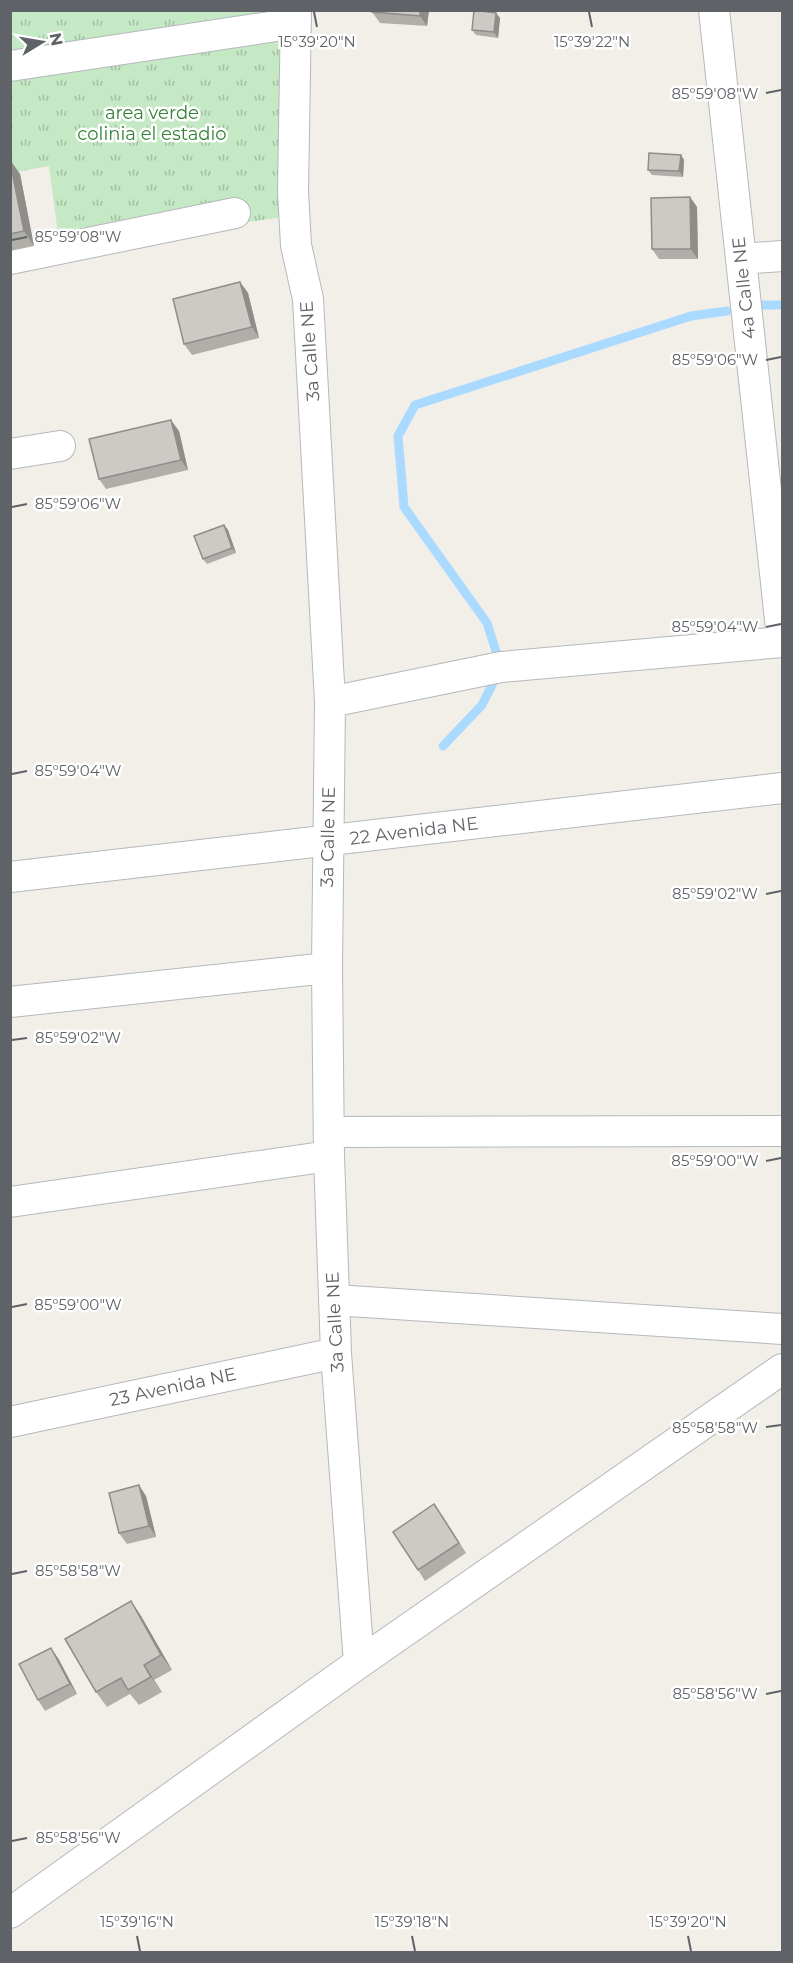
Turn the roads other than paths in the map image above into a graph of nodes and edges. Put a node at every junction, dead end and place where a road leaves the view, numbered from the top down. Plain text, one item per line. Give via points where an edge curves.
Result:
1 (714, 10) edge
2 (296, 17) edge
3 (10, 66) edge
4 (235, 213) dead end
5 (783, 256) edge
6 (10, 259) edge
7 (741, 259) junction
8 (60, 446) dead end
9 (10, 454) edge
10 (783, 638) edge
11 (783, 642) edge
12 (330, 702) junction
13 (783, 788) edge
14 (328, 841) junction
15 (10, 878) edge
16 (327, 968) junction
17 (10, 1002) edge
18 (783, 1131) edge
19 (329, 1144) junction
20 (10, 1202) edge
21 (334, 1300) junction
22 (783, 1329) edge
23 (336, 1353) junction
24 (783, 1370) edge
25 (10, 1422) edge
26 (359, 1664) junction
27 (10, 1913) edge

1 - 7 street, 4a Calle NE
2 - 3 street
2 - 12 street, 3a Calle NE via 293,192 296,245 308,299
4 - 6 street
5 - 7 street
7 - 10 street, 4a Calle NE
8 - 9 street
11 - 12 street via 501,667
12 - 14 street, 3a Calle NE
13 - 14 street, 22 Avenida NE
14 - 15 street, 22 Avenida NE
14 - 16 street, 3a Calle NE
16 - 17 street
16 - 19 street, 3a Calle NE
18 - 19 street
19 - 20 street
19 - 21 street, 3a Calle NE
21 - 22 street
21 - 23 street, 3a Calle NE
23 - 25 street, 23 Avenida NE
23 - 26 street, 3a Calle NE
24 - 26 street
26 - 27 street

